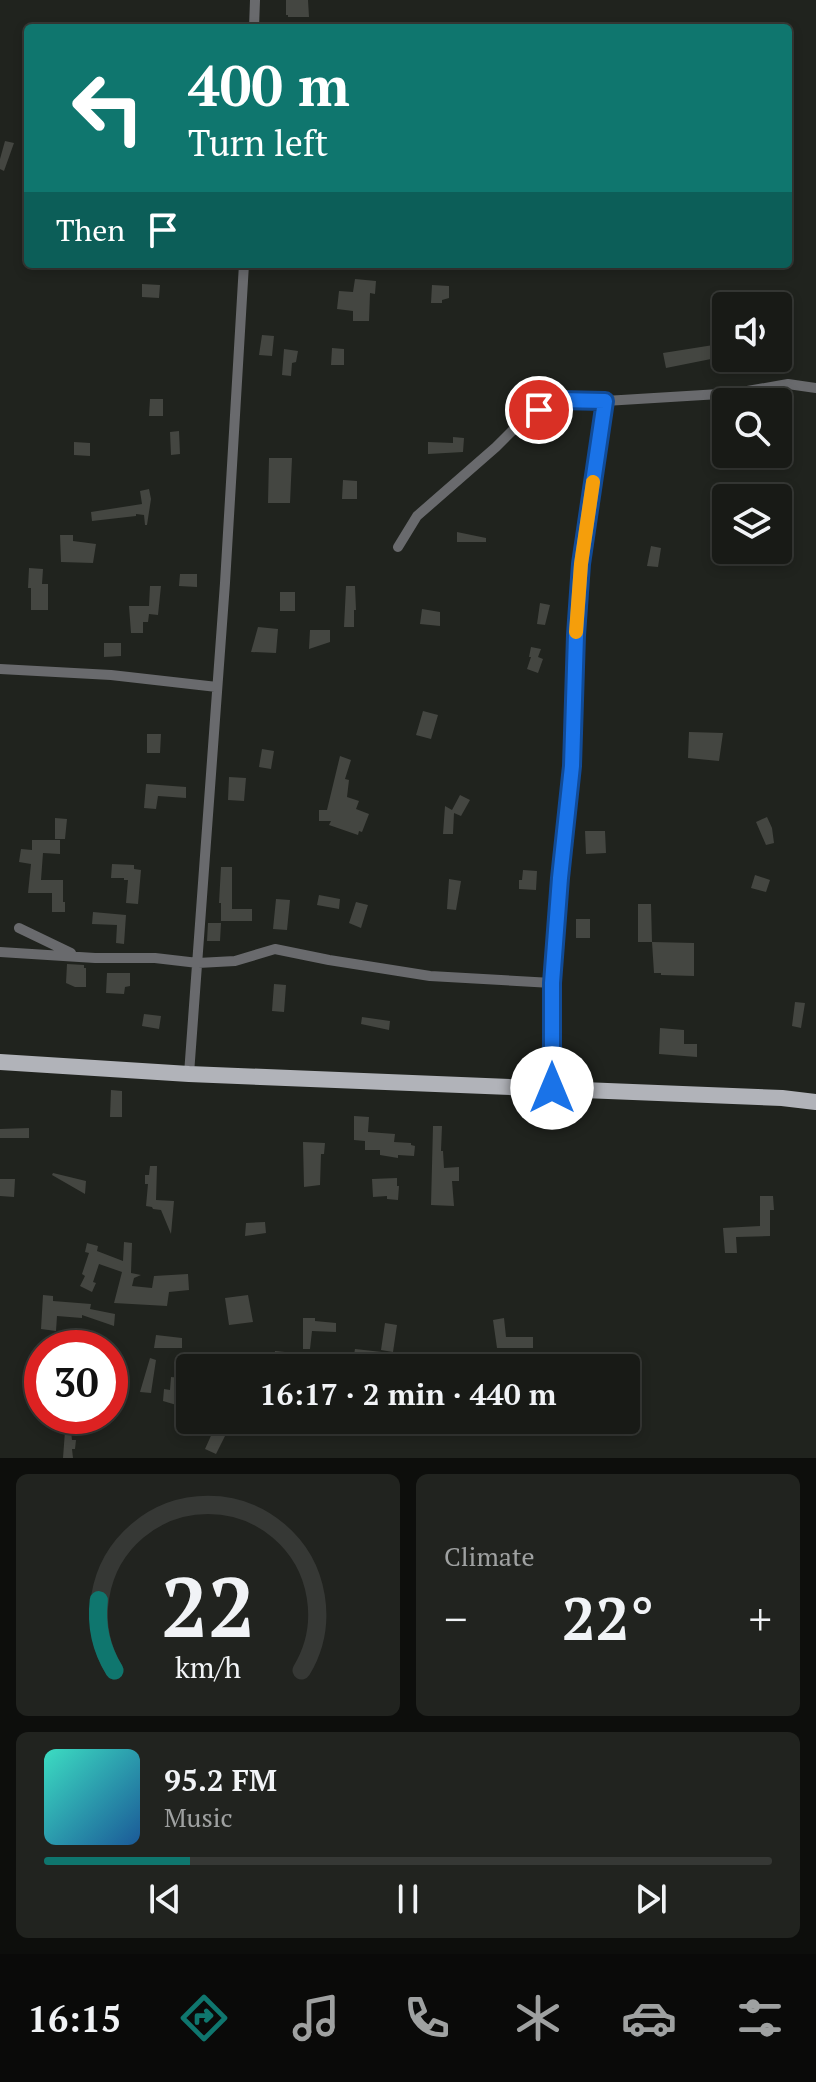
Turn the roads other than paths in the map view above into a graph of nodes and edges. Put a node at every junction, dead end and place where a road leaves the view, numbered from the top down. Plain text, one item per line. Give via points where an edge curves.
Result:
1 (255, 0) edge
2 (254, 24) edge
3 (244, 268) edge
4 (816, 388) edge
5 (605, 401) junction
6 (398, 547) dead end
7 (0, 669) edge
8 (217, 687) junction
9 (19, 928) dead end
10 (0, 952) edge
11 (77, 956) junction
12 (198, 963) junction
13 (552, 983) junction
14 (0, 1062) edge
15 (189, 1074) junction
16 (552, 1088) junction
17 (816, 1102) edge

1 - 2 street
3 - 8 street
4 - 5 street via 788,384 736,393
5 - 6 street via 559,400 525,418 417,516
5 - 13 street via 581,564 572,766
7 - 8 street
8 - 12 street
9 - 11 street
10 - 11 street
11 - 12 street
12 - 13 street via 235,961 275,949 430,976
12 - 15 street
13 - 16 street
14 - 15 main road
15 - 16 main road
16 - 17 main road

